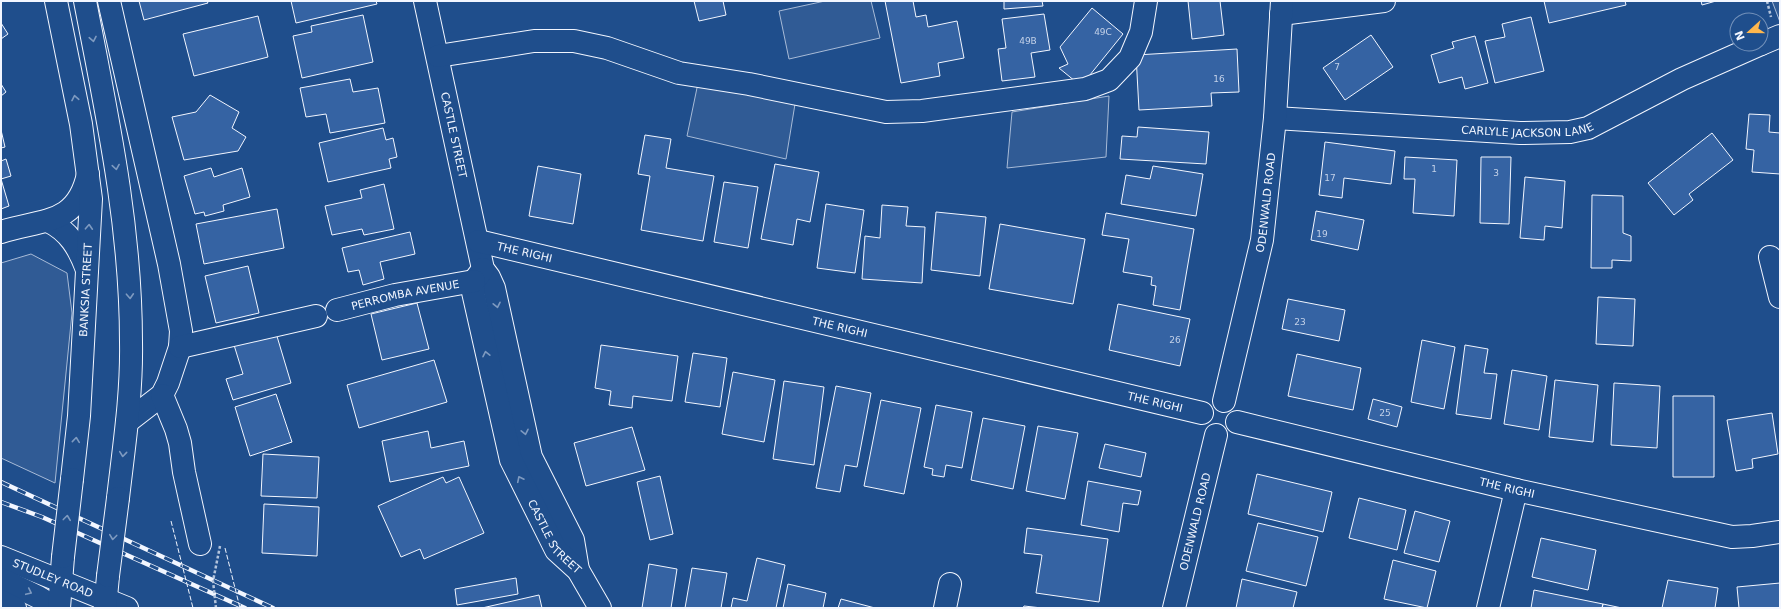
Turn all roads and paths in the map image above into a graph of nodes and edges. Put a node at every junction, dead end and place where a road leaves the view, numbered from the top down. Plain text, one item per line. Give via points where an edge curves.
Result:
1 (56, 1) edge
2 (86, 1) edge
3 (109, 1) edge
4 (425, 1) edge
5 (1146, 1) edge
6 (1384, 1) edge
7 (1282, 7) edge
8 (1780, 36) edge
9 (1769, 41) edge
10 (1743, 52) edge
11 (438, 56) junction
12 (1275, 118) junction
13 (88, 174) junction
14 (48, 221) junction
15 (1, 232) edge
16 (478, 241) junction
17 (1770, 257) dead end
18 (87, 270) junction
19 (478, 275) junction
20 (1780, 297) edge
21 (337, 310) dead end
22 (316, 316) dead end
23 (180, 347) junction
24 (162, 395) junction
25 (1224, 401) junction
26 (1202, 413) junction
27 (126, 422) junction
28 (1237, 422) junction
29 (1216, 435) junction
30 (1516, 490) junction
31 (1780, 532) edge
32 (210, 545) joint
33 (1, 557) edge
34 (1, 579) edge
35 (62, 582) junction
36 (950, 584) dead end
37 (1, 601) edge
38 (106, 604) edge
39 (15, 608) edge
40 (56, 608) edge
41 (59, 608) edge
42 (127, 608) edge
43 (216, 608) edge
44 (600, 608) edge
45 (945, 608) edge
46 (1174, 608) edge
47 (1488, 608) edge

13 -> 1 main road, BANKSIA STREET
2 -> 27 main road via 126,231 131,343
3 - 23 main road via 175,295 181,331
4 - 11 main road, CASTLE STREET
5 - 11 main road via 1141,32 1130,58 1109,80 1085,89 922,111 886,112 749,84 679,73 607,48 574,41 534,41
6 - 7 main road
7 - 12 main road, ODENWALD ROAD
8 - 9 main road, CARLYLE JACKSON LANE
10 - 12 main road, CARLYLE JACKSON LANE via 1682,79 1588,128 1570,132 1520,133
11 - 16 main road, CASTLE STREET
12 - 25 main road, ODENWALD ROAD via 1262,240
13 - 14 main road via 83,191 75,204
18 -> 13 main road, BANKSIA STREET via 91,199
14 - 15 main road
14 - 18 main road via 66,233 76,245
16 - 19 main road, CASTLE STREET
16 - 26 main road, THE RIGHI
17 - 20 main road
35 -> 18 main road, BANKSIA STREET, bridge via 79,416
19 - 21 main road, PERROMBA AVENUE
19 - 44 main road, CASTLE STREET via 473,292 511,460 556,550 578,570
22 - 23 main road
23 - 24 main road
24 - 27 main road
24 - 32 main road via 176,429 184,472
25 - 26 main road via 1211,403
25 - 28 main road via 1235,409
26 - 29 main road via 1205,427
27 -> 38 main road, bridge
28 - 29 main road via 1229,433
28 - 30 main road, THE RIGHI
29 - 46 main road, ODENWALD ROAD
30 - 31 main road, THE RIGHI via 1732,537
30 - 47 main road
32 - 43 path, bridge
33 - 35 main road, STUDLEY ROAD
34 -> 40 main road
35 - 38 main road, STUDLEY ROAD
35 - 41 main road, BANKSIA STREET
36 - 45 main road
37 - 39 main road
38 - 42 main road, STUDLEY ROAD

